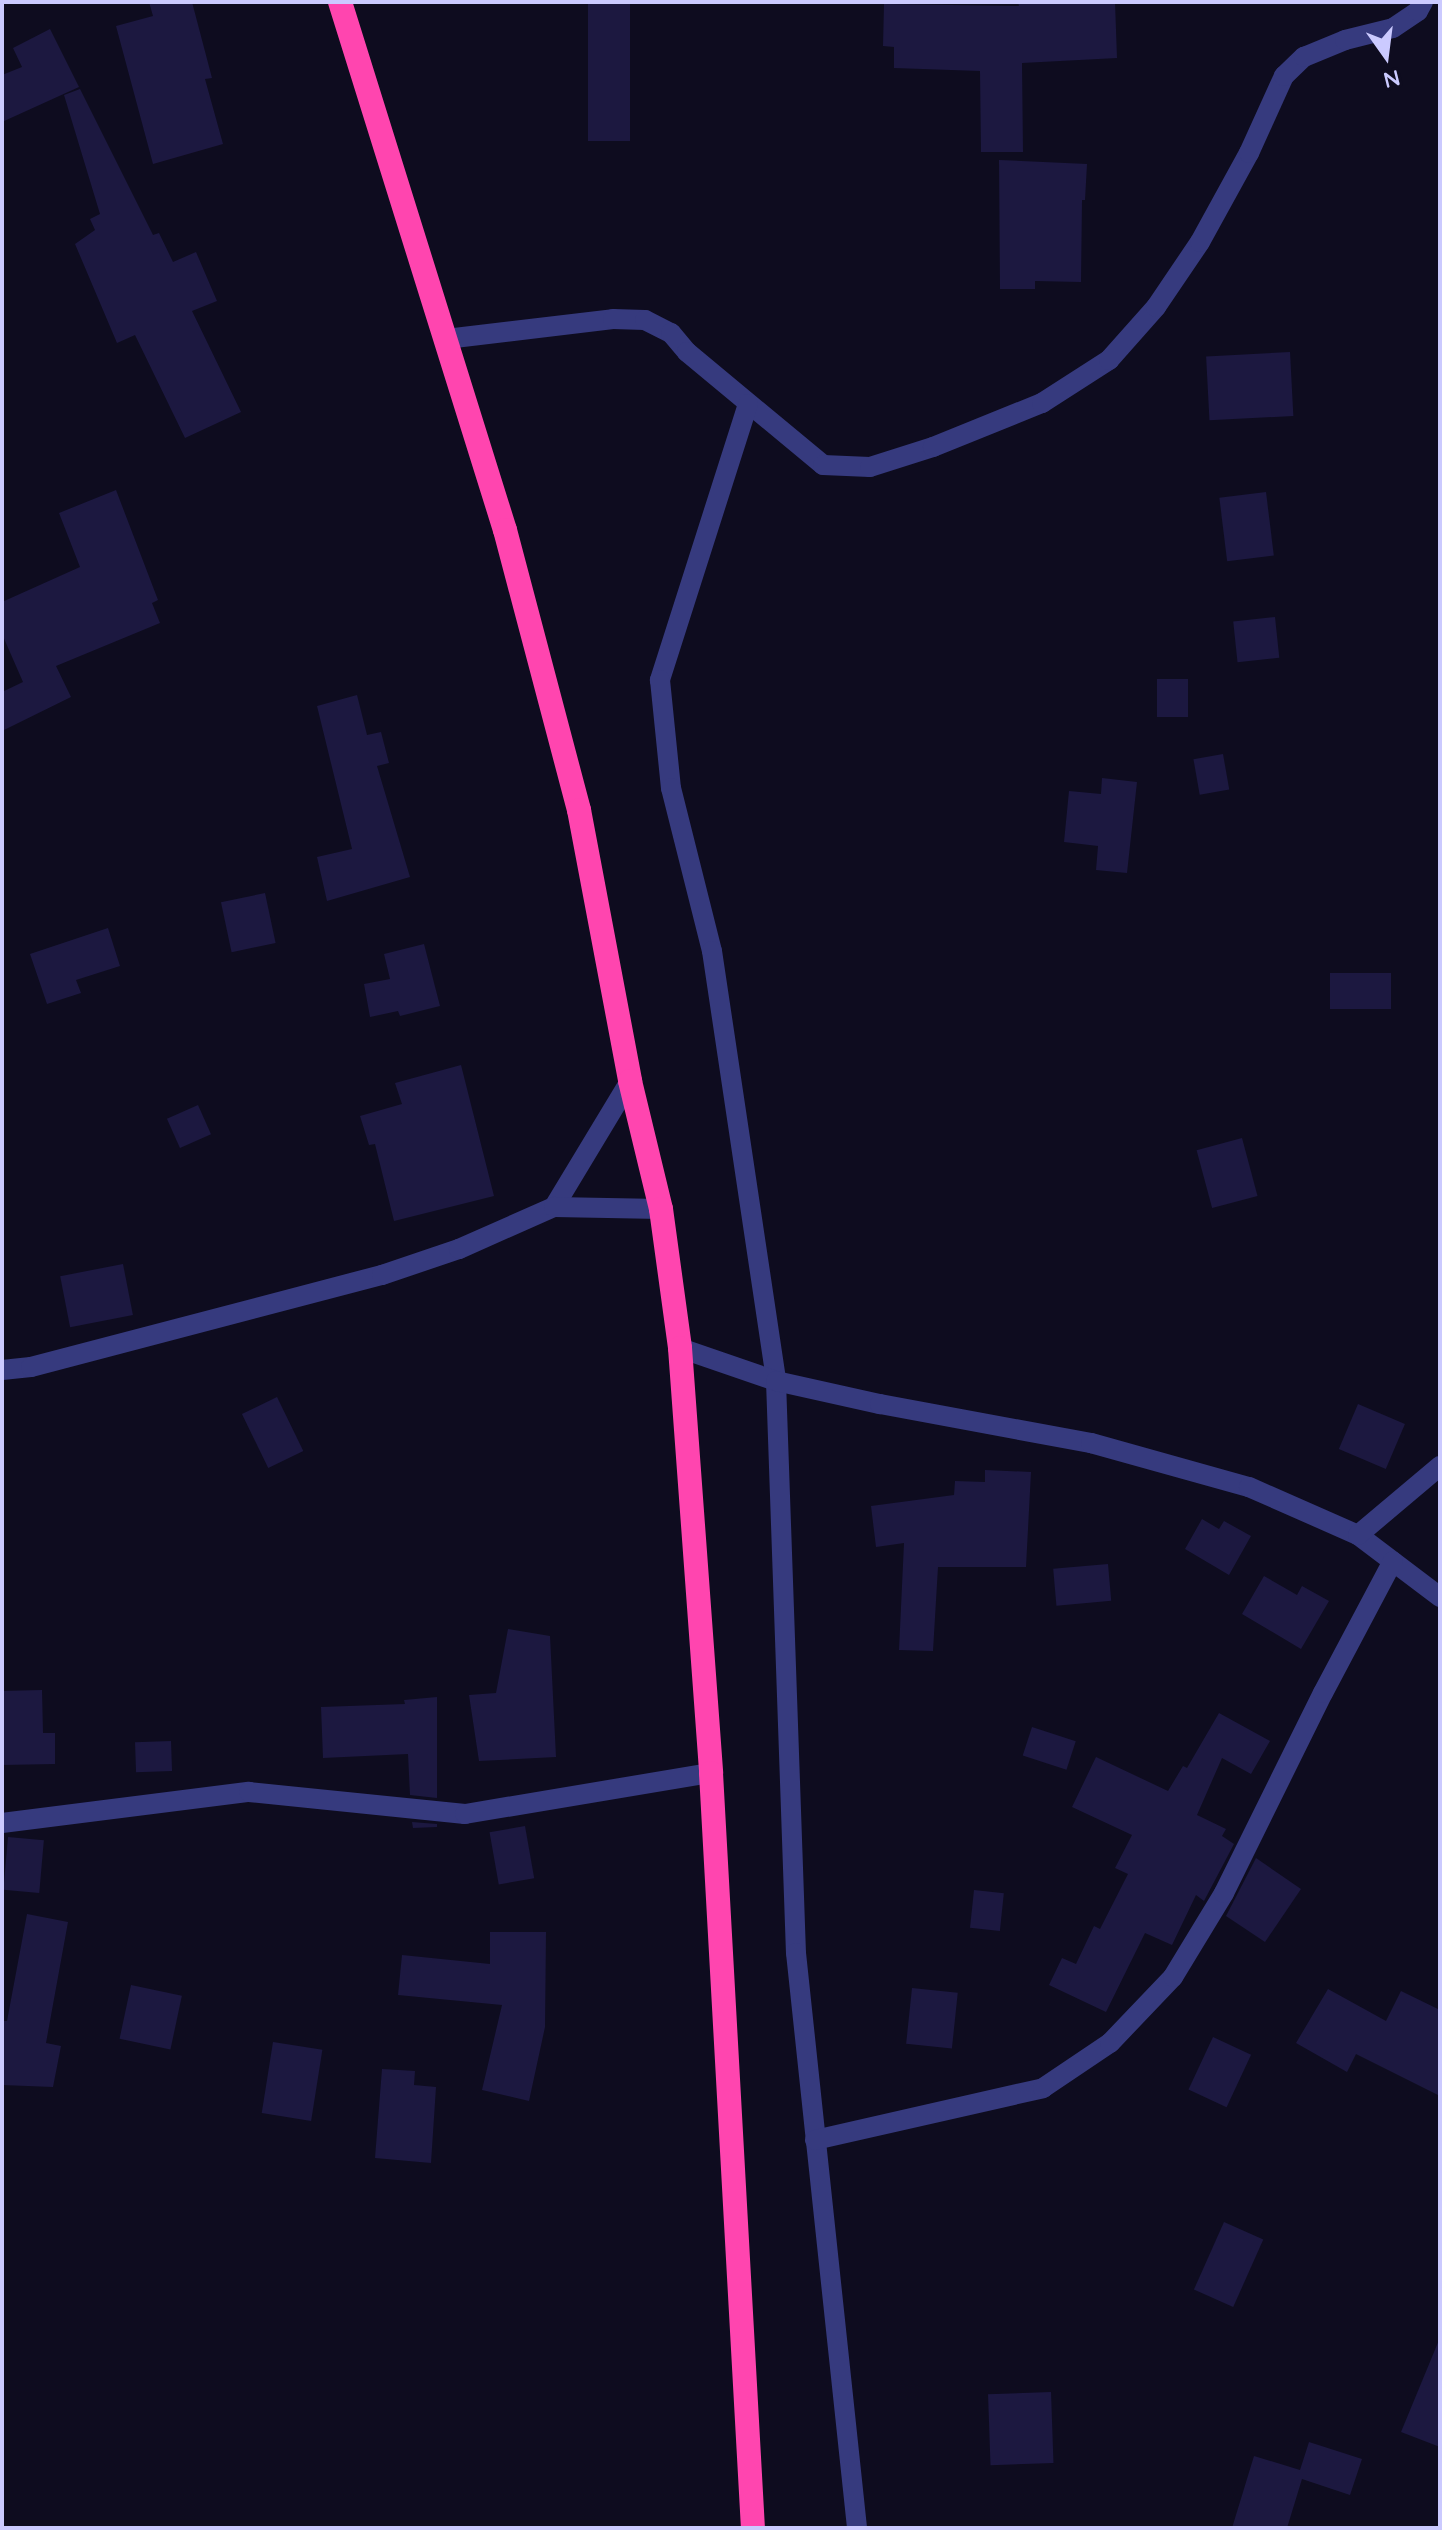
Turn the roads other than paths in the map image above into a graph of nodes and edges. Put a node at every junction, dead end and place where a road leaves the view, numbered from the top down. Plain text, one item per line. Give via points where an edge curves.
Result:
1 (340, 2) edge
2 (1423, 2) edge
3 (446, 339) junction
4 (748, 404) junction
5 (630, 1081) junction
6 (554, 1207) junction
7 (661, 1209) junction
8 (680, 1348) junction
9 (2, 1370) edge
10 (776, 1381) junction
11 (1440, 1466) edge
12 (1358, 1535) junction
13 (1393, 1561) junction
14 (1440, 1597) edge
15 (711, 1773) junction
16 (2, 1823) edge
17 (815, 2140) junction
18 (753, 2528) edge
19 (857, 2528) edge

1 - 3 highway
2 - 4 street via 1393,28 1304,57 1284,76 1200,242 1156,307 1109,360 1042,403 870,467 823,465
3 - 4 street via 613,319 645,320 671,333
3 - 5 highway via 505,530 579,810
4 - 10 street via 660,680 671,788 712,951
5 - 6 street
5 - 7 highway
6 - 7 street
6 - 9 street via 459,1249 382,1275 31,1367
7 - 8 highway
8 - 10 street
8 - 15 highway
10 - 12 street via 1091,1443 1249,1487
10 - 17 street via 796,1953
11 - 12 street
12 - 13 street
13 - 14 street
13 - 17 street via 1224,1893 1173,1977 1110,2043 1043,2088
15 - 16 street via 465,1814 249,1792
15 - 18 highway
17 - 19 street

